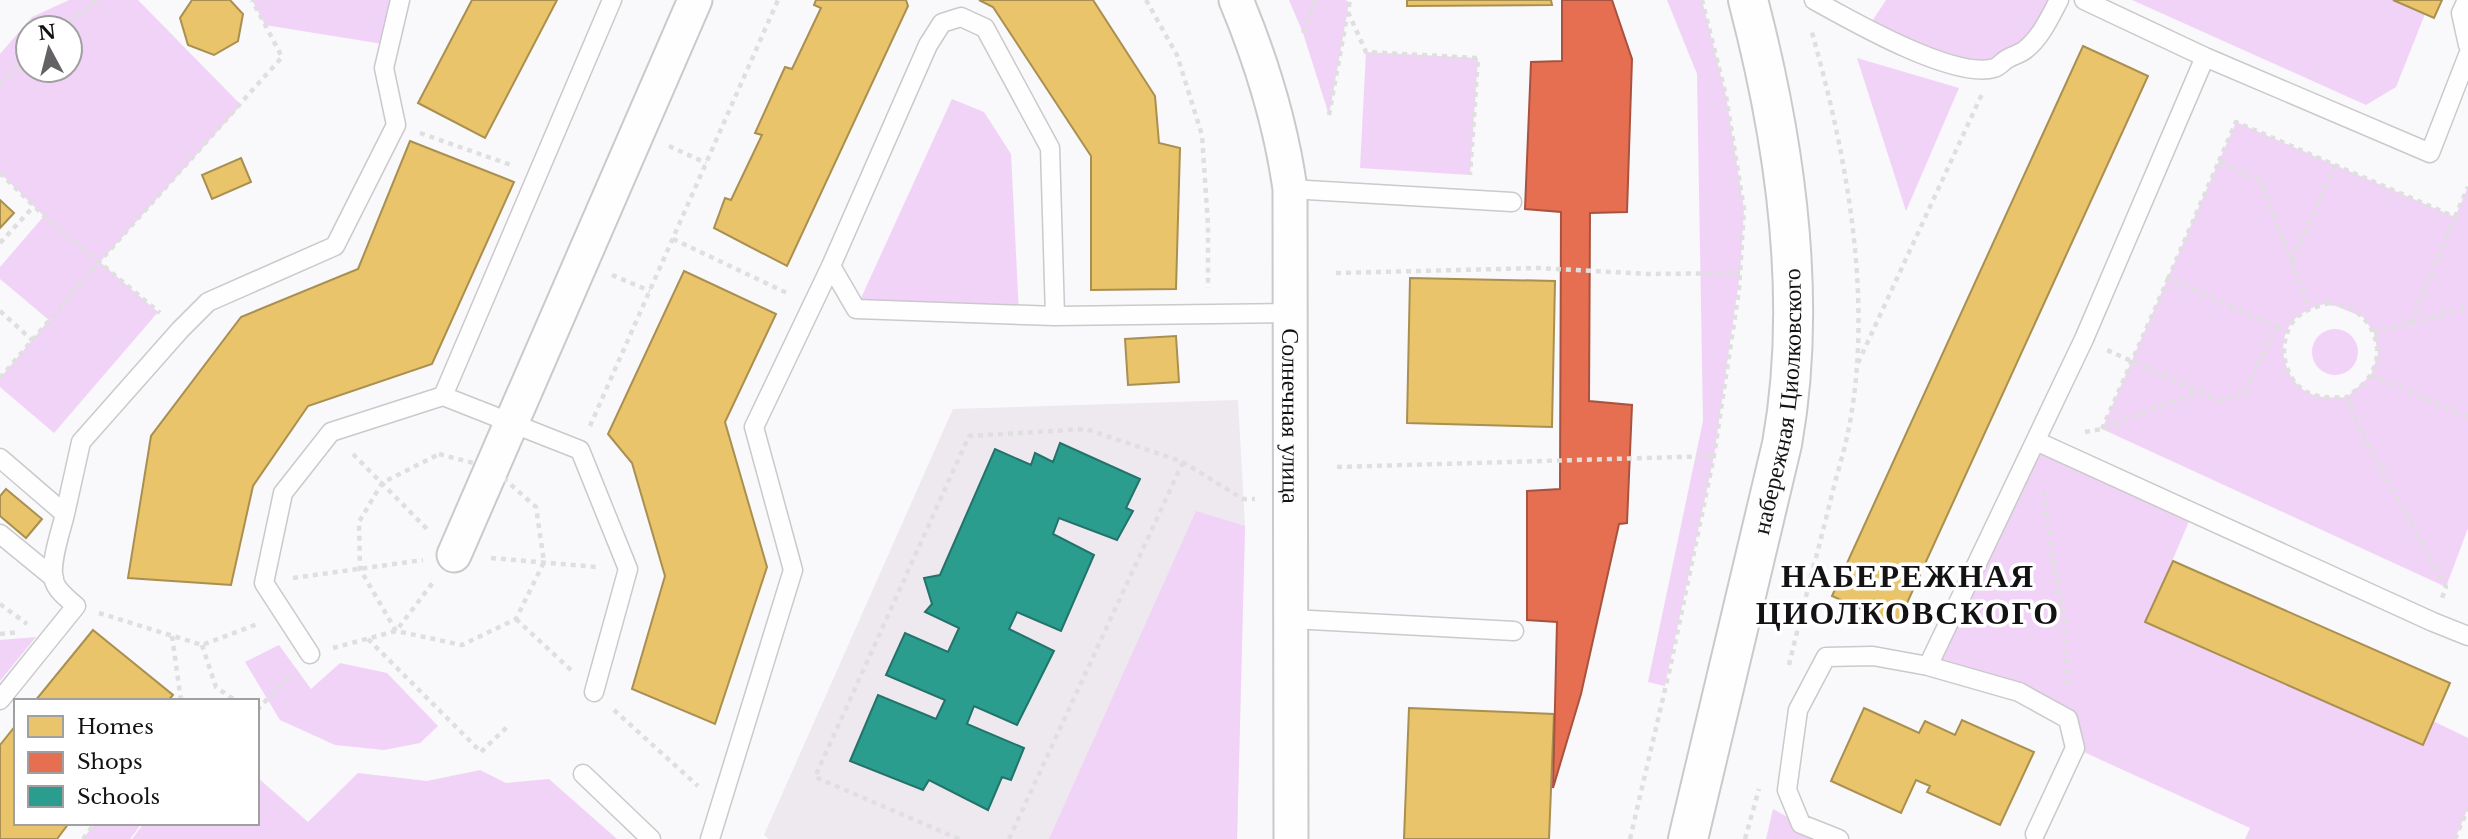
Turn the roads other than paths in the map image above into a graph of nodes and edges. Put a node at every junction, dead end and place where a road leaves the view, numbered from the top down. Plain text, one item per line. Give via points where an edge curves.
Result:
1 (400, 0) edge
2 (612, 0) edge
3 (695, 0) edge
4 (1236, 0) edge
5 (1748, 0) edge
6 (1814, 0) edge
7 (2059, 0) edge
8 (2084, 0) edge
9 (2467, 0) edge
10 (2468, 45) edge
11 (2468, 55) edge
12 (2205, 57) junction
13 (1290, 189) junction
14 (1512, 202) dead end
15 (831, 266) junction
16 (1291, 313) junction
17 (1055, 316) junction
18 (443, 396) junction
19 (511, 423) junction
20 (2036, 441) junction
21 (0, 457) edge
22 (65, 514) junction
23 (0, 534) edge
24 (454, 555) road end
25 (54, 578) junction
26 (1292, 619) junction
27 (1514, 631) dead end
28 (2468, 636) edge
29 (310, 654) road end
30 (1928, 666) junction
31 (594, 692) road end
32 (0, 700) edge
33 (583, 774) dead end
34 (2037, 837) edge
35 (651, 839) edge
36 (710, 839) edge
37 (1291, 839) edge
38 (1688, 839) edge
39 (1839, 839) edge

1 - 22 lane via 384,68 396,125 335,246 208,302 81,443
2 - 18 lane
3 - 19 street
4 - 13 street, Солнечная улица via 1255,46
5 - 38 main road, набережная Циолковского via 1786,199 1793,317 1791,378 1782,444
6 - 7 lane via 1902,47 1973,68 1994,68 2026,50
8 - 12 lane
9 - 10 lane via 2462,13
11 - 12 lane via 2430,153
12 - 20 lane
13 - 14 lane
13 - 16 street, Солнечная улица
15 - 17 lane via 856,309
15 - 17 lane via 928,45 942,23 961,17 985,28 1050,148
15 - 36 lane via 754,427 793,570
16 - 17 lane
16 - 26 street, Солнечная улица
18 - 19 lane
18 - 29 lane via 331,432 283,493 264,583
19 - 24 street
19 - 31 lane via 580,450 628,569
20 - 28 lane
20 - 30 lane
21 - 22 lane
22 - 25 lane
23 - 25 lane
25 - 32 lane via 60,592 76,606
26 - 27 lane
26 - 37 street, Солнечная улица
30 - 34 lane via 2019,692 2068,719 2075,748
30 - 39 lane via 1873,656 1826,657 1798,710 1787,790 1801,824
33 - 35 lane

